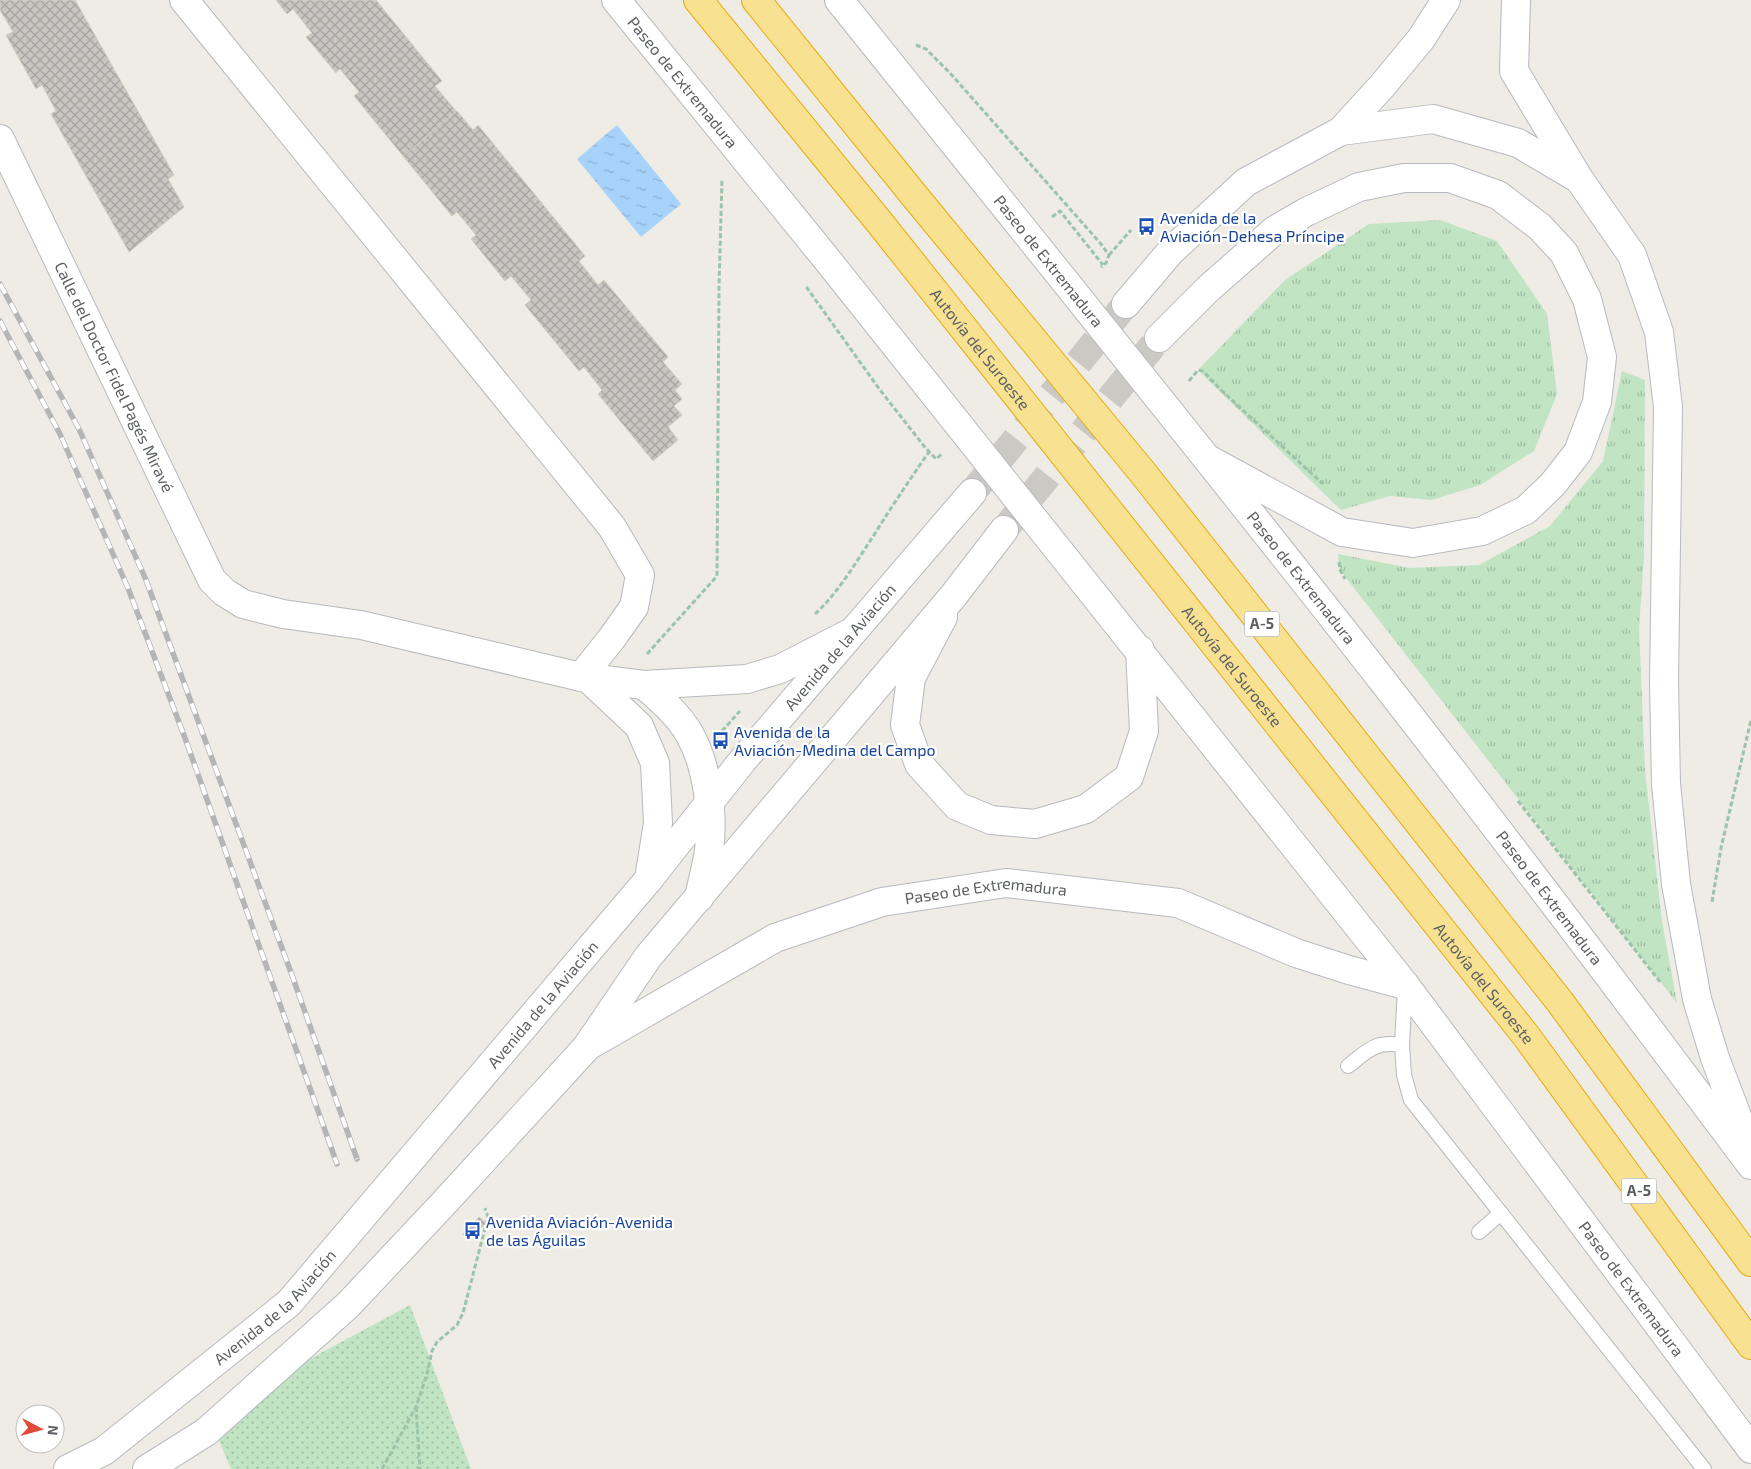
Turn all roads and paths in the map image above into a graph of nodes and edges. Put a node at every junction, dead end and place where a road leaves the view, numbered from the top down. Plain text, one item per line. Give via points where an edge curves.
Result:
1 (184, 0) edge
2 (616, 0) edge
3 (698, 0) edge
4 (756, 0) edge
5 (839, 0) edge
6 (1446, 0) edge
7 (1516, 0) edge
8 (909, 42) dead end
9 (1341, 130) junction
10 (0, 138) edge
11 (722, 173) dead end
12 (1580, 179) junction
13 (1049, 219) dead end
14 (1131, 230) dead end
15 (1109, 255) junction
16 (811, 283) dead end
17 (1126, 304) tunnel mouth
18 (1159, 338) tunnel mouth
19 (1189, 381) dead end
20 (929, 452) junction
21 (944, 452) dead end
22 (1208, 459) junction
23 (1327, 488) dead end
24 (972, 493) tunnel mouth
25 (1004, 530) tunnel mouth
26 (1338, 554) dead end
27 (1346, 582) dead end
28 (954, 595) junction
29 (813, 615) dead end
30 (852, 632) junction
31 (1140, 650) junction
32 (646, 654) dead end
33 (585, 678) junction
34 (747, 679) junction
35 (644, 685) junction
36 (1751, 720) edge
37 (721, 732) dead end
38 (1516, 799) dead end
39 (710, 802) junction
40 (649, 879) junction
41 (1715, 887) dead end
42 (699, 898) junction
43 (1406, 985) junction
44 (1697, 1000) junction
45 (1402, 1045) junction
46 (586, 1048) junction
47 (1348, 1066) dead end
48 (1751, 1152) edge
49 (1751, 1165) edge
50 (485, 1208) dead end
51 (1501, 1213) junction
52 (1479, 1232) dead end
53 (1751, 1262) edge
54 (1751, 1345) edge
55 (416, 1408) junction
56 (1751, 1449) edge
57 (68, 1469) edge
58 (147, 1469) edge
59 (382, 1469) edge
60 (420, 1469) edge
61 (1704, 1469) edge

1 - 33 street via 612,527 629,553 640,575 634,607
2 - 31 street, Paseo de Extremadura
3 - 54 highway, Autovía del Suroeste / A-5 via 899,246 1527,1037
4 - 53 highway, A-5 via 1143,473 1560,1002
5 - 22 street, Paseo de Extremadura
6 - 9 street via 1421,39
7 - 12 street via 1514,71
8 - 15 path via 926,50 950,73
9 - 12 street via 1433,119 1518,143
9 - 17 street via 1246,182 1171,251
10 - 33 street, Calle del Doctor Fidel Pagés Miravé via 212,580 224,592 243,604 283,614 361,625
11 - 32 path via 718,286 717,576
12 - 44 street via 1632,255 1659,332 1668,406 1664,682 1666,784 1676,884
13 - 15 path via 1060,212 1102,266
14 - 15 path
16 - 20 path via 807,288 842,340
18 - 22 street via 1275,230 1359,187 1404,178 1450,178 1498,195 1540,227 1564,253 1587,299 1602,357 1597,402 1578,452 1554,484 1526,510 1482,531 1413,543 1342,532
19 - 23 path via 1198,370 1202,371
20 - 21 path via 936,459
20 - 29 path via 849,574
22 - 49 street, Paseo de Extremadura via 1548,894
24 - 30 street, Avenida de la Aviación
25 - 28 street
26 - 27 path
28 - 31 street via 911,678 905,725 919,764 957,806 990,820 1035,824 1086,809 1129,777 1144,731
28 - 42 street
30 - 34 street, Calle del Doctor Fidel Pagés Miravé via 780,669
30 - 39 street, Avenida de la Aviación
31 - 43 street, Paseo de Extremadura
33 - 35 street, Calle del Doctor Fidel Pagés Miravé
33 - 40 street via 639,726 655,763 658,823
34 - 35 street, Calle del Doctor Fidel Pagés Miravé
34 - 37 path via 748,702
35 - 39 street via 666,705 690,735 705,773
36 - 41 path
38 - 44 path via 1677,1003
39 - 40 street, Avenida de la Aviación
39 - 42 street via 710,848
40 - 57 street, Avenida de la Aviación via 289,1303 104,1450
42 - 46 street via 648,958
43 - 45 lane
43 - 46 street, Paseo de Extremadura via 1296,953 1178,903 1006,883 882,902 775,938
43 - 56 street, Paseo de Extremadura
44 - 48 street
45 - 47 lane via 1376,1045
45 - 51 lane via 1404,1074 1411,1100
46 - 58 street via 348,1305 206,1432
50 - 55 path via 488,1217 463,1313 457,1325 432,1350
51 - 52 lane
51 - 61 lane
55 - 59 path
55 - 60 path

